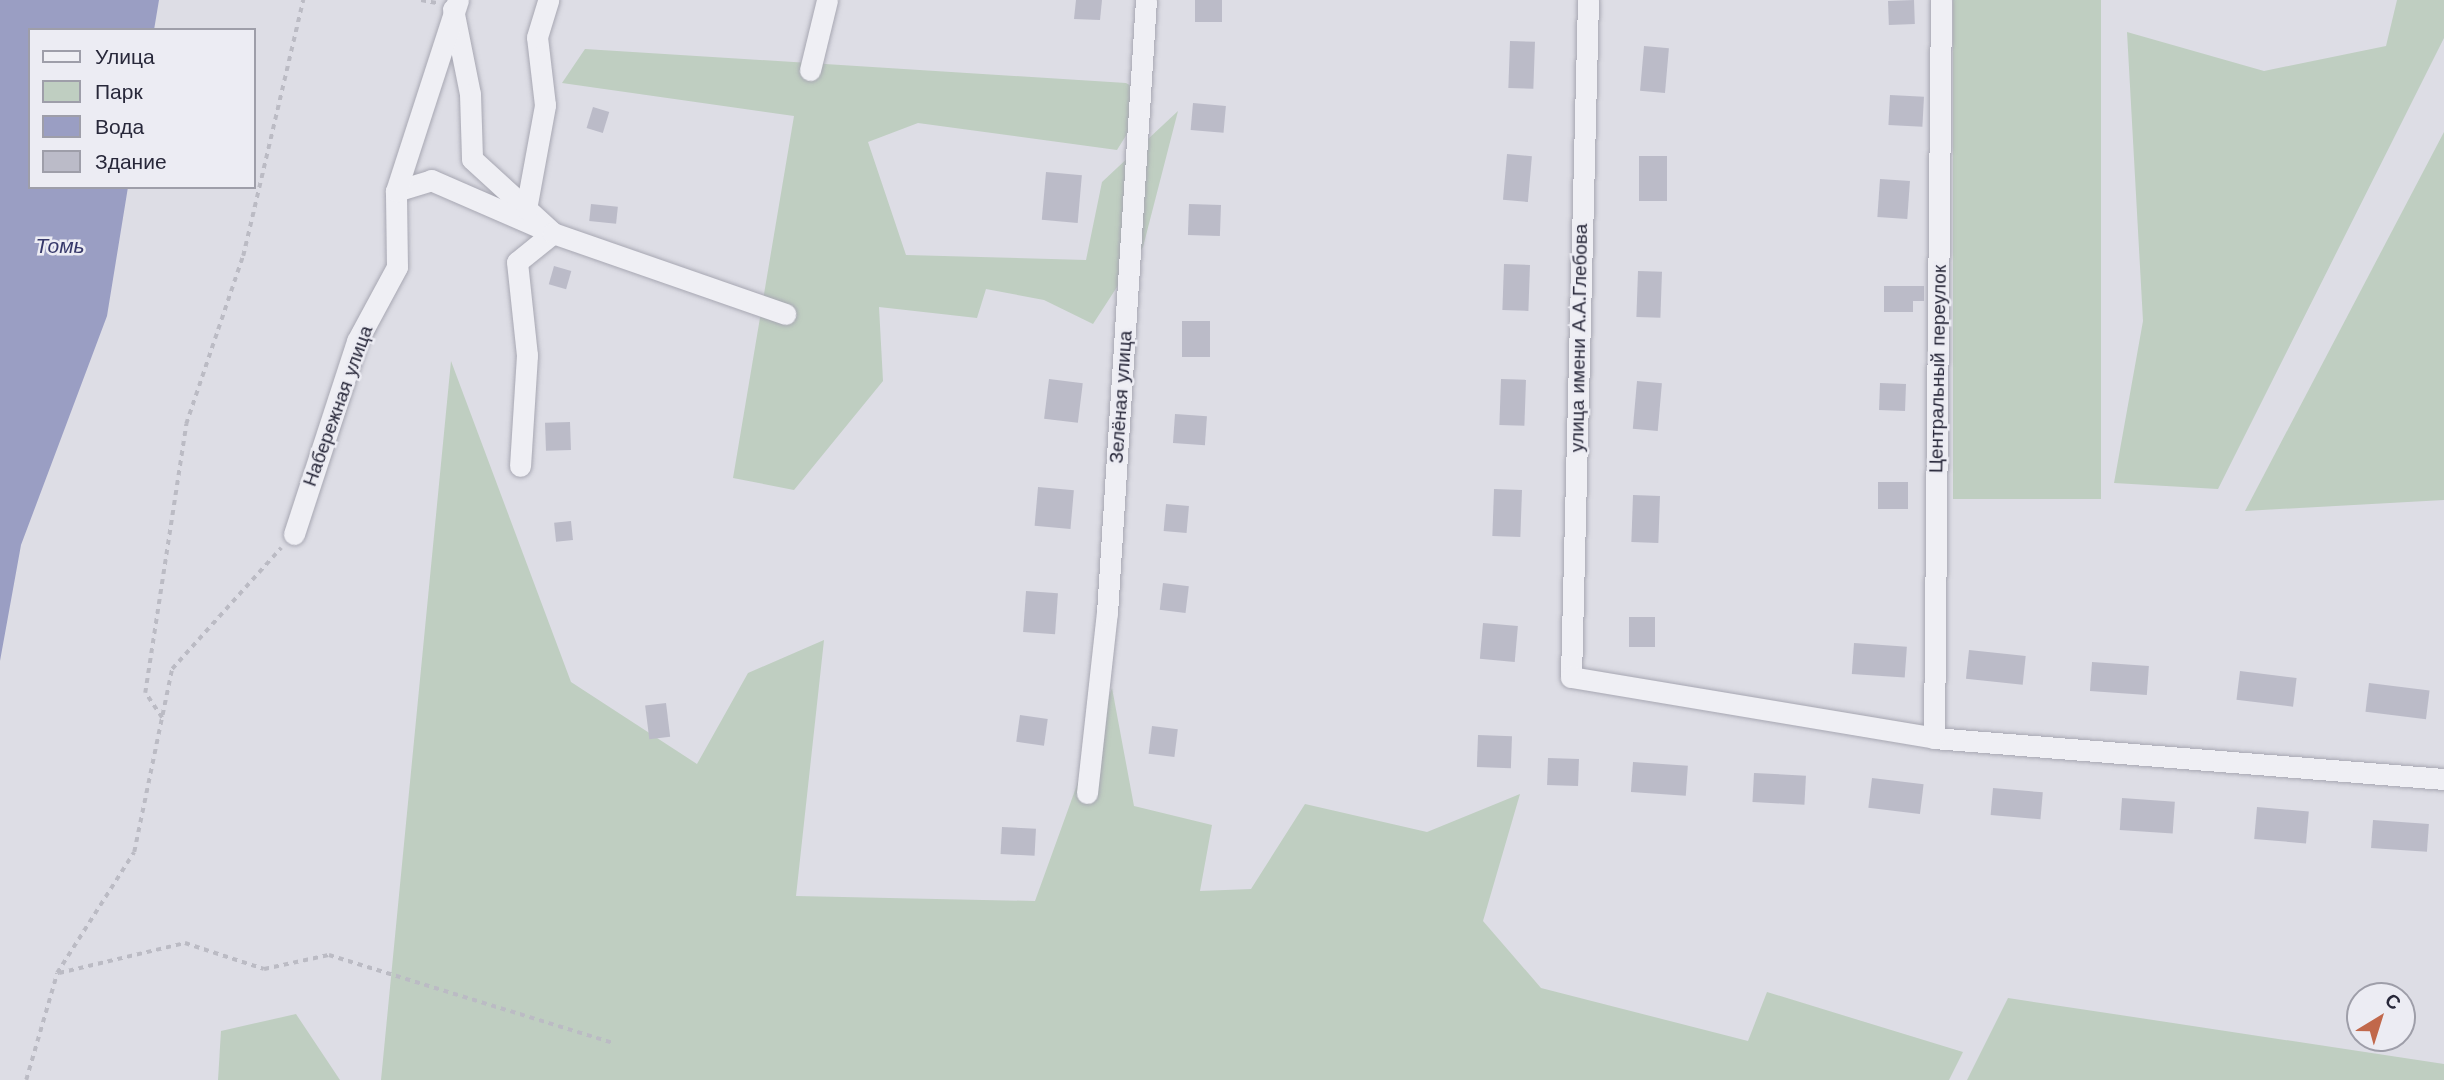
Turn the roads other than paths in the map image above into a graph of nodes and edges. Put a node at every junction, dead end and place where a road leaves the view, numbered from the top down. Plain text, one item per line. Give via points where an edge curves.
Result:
1 (548, 0) edge
2 (827, 0) edge
3 (1146, 0) edge
4 (1588, 0) edge
5 (1941, 0) edge
6 (455, 3) edge
7 (810, 69) dead end
8 (396, 191) junction
9 (526, 209) junction
10 (553, 233) junction
11 (785, 314) dead end
12 (520, 466) dead end
13 (294, 534) road end
14 (1934, 738) junction
15 (2444, 779) edge
16 (1087, 793) dead end

1 - 9 street via 537,37 545,105
2 - 7 street
3 - 16 street, Зелёная улица via 1107,612
4 - 14 street, улица имени А.А.Глебова via 1571,677
5 - 14 street, Центральный переулок
6 - 8 street, Набережная улица
6 - 9 street via 470,94 472,159
8 - 10 street via 431,180
8 - 13 street, Набережная улица via 397,267 357,341
9 - 10 street
10 - 11 street
10 - 12 street via 517,262 527,355
14 - 15 street

